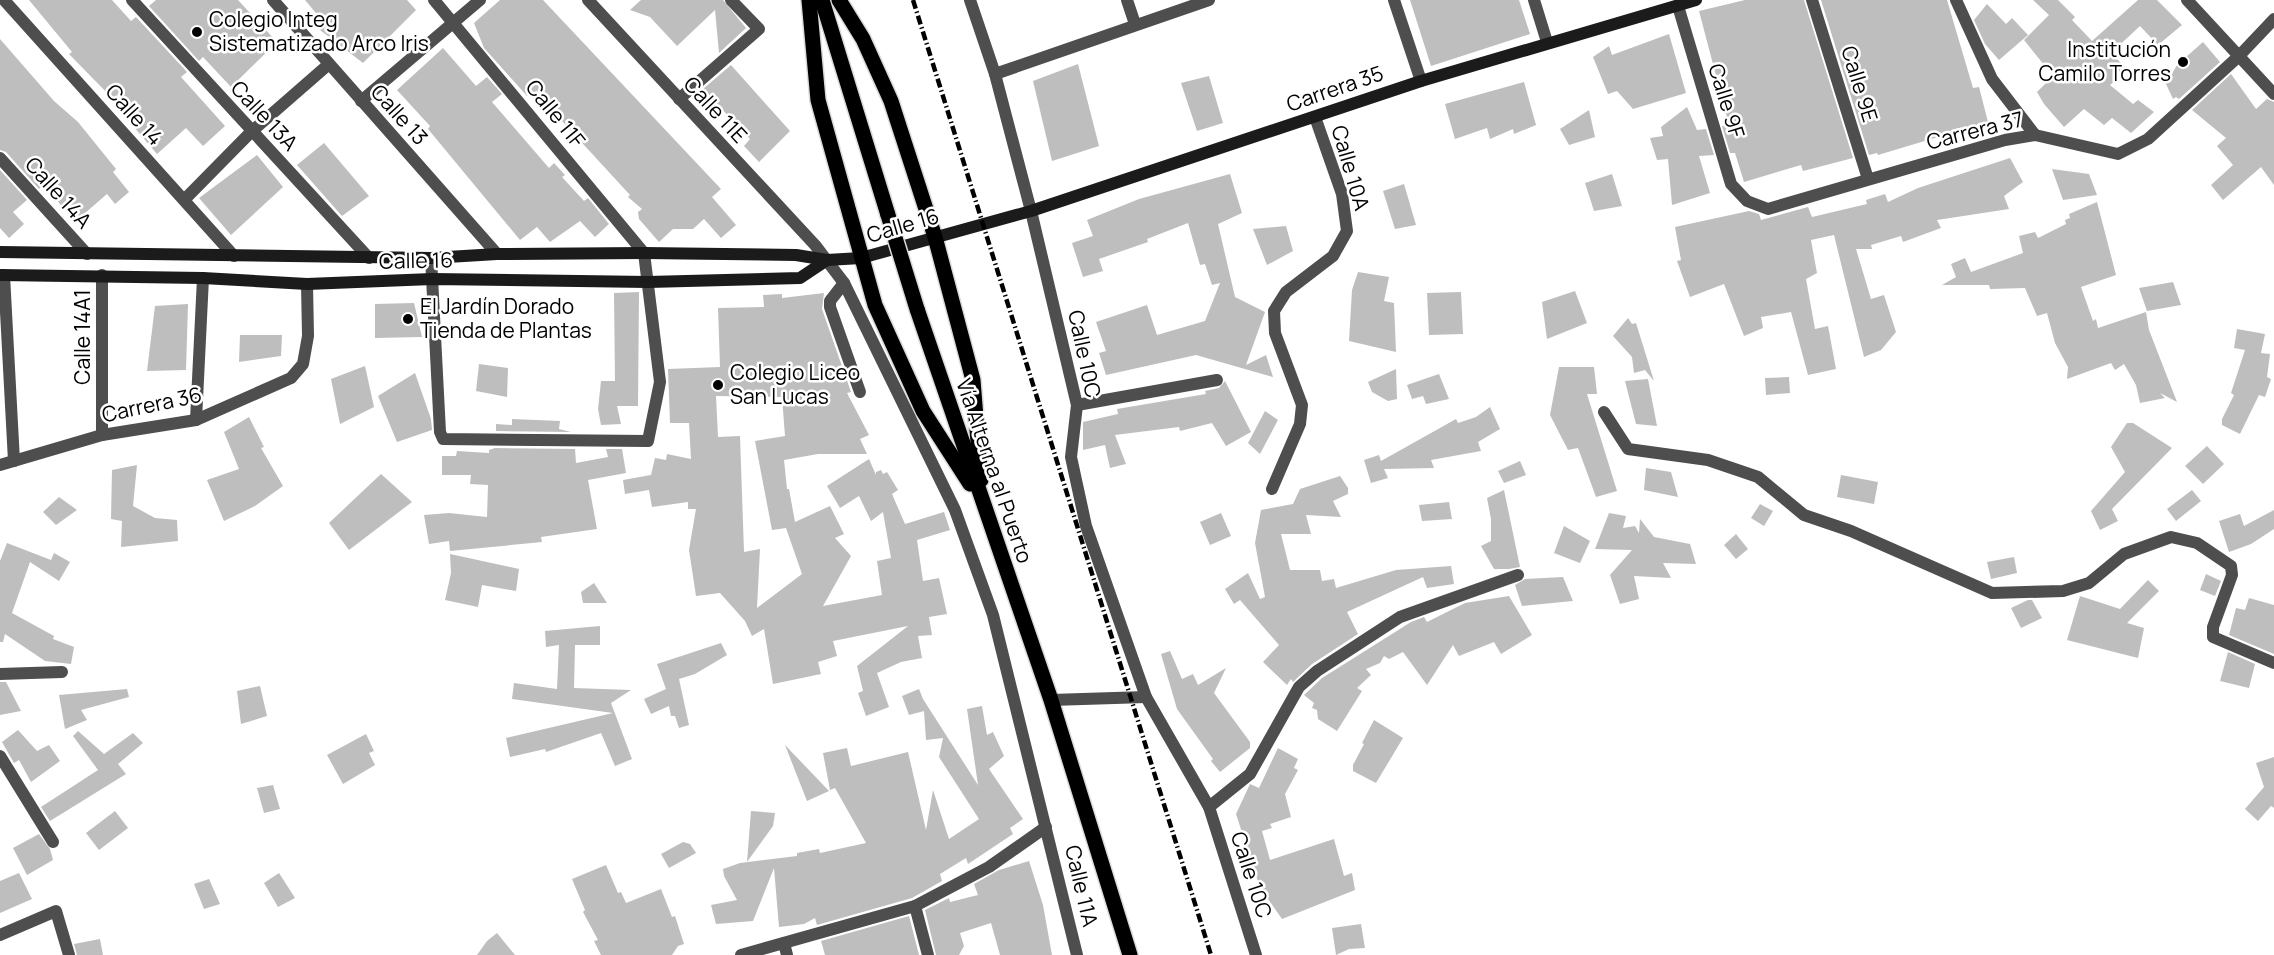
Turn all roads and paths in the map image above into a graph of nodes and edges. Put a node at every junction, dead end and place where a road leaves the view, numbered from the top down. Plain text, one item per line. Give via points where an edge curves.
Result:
1 (4, 0) edge
2 (132, 0) edge
3 (273, 0) edge
4 (434, 0) edge
5 (480, 0) edge
6 (588, 0) edge
7 (731, 0) edge
8 (809, 0) edge
9 (822, 0) edge
10 (839, 0) edge
11 (970, 0) edge
12 (1127, 0) edge
13 (1209, 0) edge
14 (1394, 0) edge
15 (1534, 0) edge
16 (1696, 0) edge
17 (1812, 0) edge
18 (1956, 0) edge
19 (2187, 0) edge
20 (1678, 6) junction
21 (2274, 19) edge
22 (454, 22) junction
23 (1135, 24) junction
24 (1547, 42) junction
25 (2239, 56) junction
26 (329, 64) junction
27 (995, 74) junction
28 (1421, 81) junction
29 (2274, 94) edge
30 (679, 99) junction
31 (361, 101) junction
32 (1315, 117) junction
33 (251, 132) junction
34 (2035, 135) junction
35 (0, 158) edge
36 (1868, 179) junction
37 (185, 200) junction
38 (1747, 201) joint
39 (1031, 211) junction
40 (989, 221) joint
41 (935, 237) junction
42 (0, 252) edge
43 (644, 253) junction
44 (87, 254) junction
45 (497, 254) junction
46 (234, 256) junction
47 (369, 258) junction
48 (431, 258) junction
49 (861, 258) junction
50 (827, 260) junction
51 (2, 275) edge
52 (102, 275) junction
53 (203, 278) junction
54 (432, 279) junction
55 (648, 282) junction
56 (844, 283) junction
57 (307, 284) junction
58 (1217, 380) dead end
59 (860, 392) dead end
60 (1077, 405) junction
61 (1604, 412) dead end
62 (196, 420) junction
63 (102, 435) junction
64 (14, 461) junction
65 (0, 465) edge
66 (1272, 489) dead end
67 (983, 504) junction
68 (1518, 575) dead end
69 (2274, 663) edge
70 (62, 672) dead end
71 (0, 674) edge
72 (1146, 697) junction
73 (1051, 700) junction
74 (0, 756) edge
75 (1209, 807) junction
76 (1046, 827) junction
77 (53, 842) dead end
78 (915, 906) junction
79 (0, 934) edge
80 (786, 949) edge
81 (69, 955) edge
82 (741, 955) edge
83 (928, 955) edge
84 (1077, 955) edge
85 (1130, 955) edge
86 (1256, 955) edge

1 - 37 street, Calle 14
2 - 33 street, Calle 13A
3 - 26 street, Calle 13
4 - 22 street, Calle 11F
5 - 22 street
6 - 30 street, Calle 11E
7 - 30 street via 759,29
8 - 49 main road via 818,100
9 - 67 main road, Vía Alterna al Puerto, bridge via 917,309
10 - 41 main road via 863,39 891,101
11 - 27 street, Calle 10C
12 - 23 street
13 - 23 street
14 - 28 street
15 - 24 street
16 - 20 street, Carrera 35
17 - 36 street, Calle 9E
18 - 34 street via 1992,79
19 - 25 street
20 - 24 street, Carrera 35
20 - 38 street, Calle 9F via 1731,184
21 - 25 street, Carrera 37
22 - 31 street
22 - 43 street, Calle 11F
23 - 27 street
24 - 28 street, Carrera 35
25 - 29 street
25 - 34 street, Carrera 37 via 2148,139 2118,154
26 - 31 street, Calle 13
26 - 33 street
27 - 39 street, Calle 10C
28 - 32 street, Carrera 35
30 - 50 street, Calle 11E
31 - 45 street, Calle 13
32 - 39 street, Carrera 35
32 - 66 street, Calle 10A via 1342,194 1347,231 1333,256 1286,292 1274,311 1275,333 1302,405 1300,424
33 - 37 street
33 - 47 street, Calle 13A
34 - 36 street, Carrera 37
35 - 44 street, Calle 14A
36 - 38 street, Carrera 37 via 1768,209
37 - 46 street, Calle 14
39 - 40 street, Carrera 35
39 - 60 street, Calle 10C
40 - 41 street, Calle 16
41 - 49 street, Calle 16
41 - 67 main road via 973,380
42 - 44 street, Calle 16
43 - 45 street, Calle 16
43 - 50 street, Calle 16 via 796,255
43 - 55 street
44 - 46 street, Calle 16
45 - 48 street, Calle 16
46 - 47 street, Calle 16
47 - 48 street, Calle 16
48 - 54 street
49 - 50 street, Calle 16
49 - 67 main road via 875,304 923,411
50 - 55 street, Calle 16 via 801,278
50 - 56 street, Calle 11E
51 - 52 street, Calle 16
51 - 64 street
52 - 53 street, Calle 16
52 - 63 street, Calle 14A1
53 - 57 street, Calle 16
53 - 62 street
54 - 55 street, Calle 16
54 - 55 street via 443,439 648,441 660,382
54 - 57 street, Calle 16
56 - 59 street via 830,301 830,307
56 - 76 street, Calle 11A via 956,510 993,615
57 - 62 street, Carrera 36 via 308,336 303,364 291,378
58 - 60 street
60 - 72 street, Calle 10C via 1071,457 1086,526
61 - 69 street via 1628,449 1708,460 1758,477 1804,515 1851,531 1992,592 2063,591 2089,584 2124,554 2171,537 2197,543 2231,566 2232,575 2213,637
62 - 63 street, Carrera 36
63 - 64 street, Carrera 36
64 - 65 street, Carrera 36
67 - 73 main road, Vía Alterna al Puerto
68 - 75 street via 1400,617 1317,671 1299,687 1250,774
70 - 71 street
72 - 73 street
72 - 75 street, Calle 10C
73 - 85 main road, Vía Alterna al Puerto
74 - 77 street
75 - 86 street, Calle 10C
76 - 78 street via 989,867
76 - 84 street, Calle 11A
78 - 80 street
78 - 83 street
79 - 81 street via 56,911
80 - 82 street

